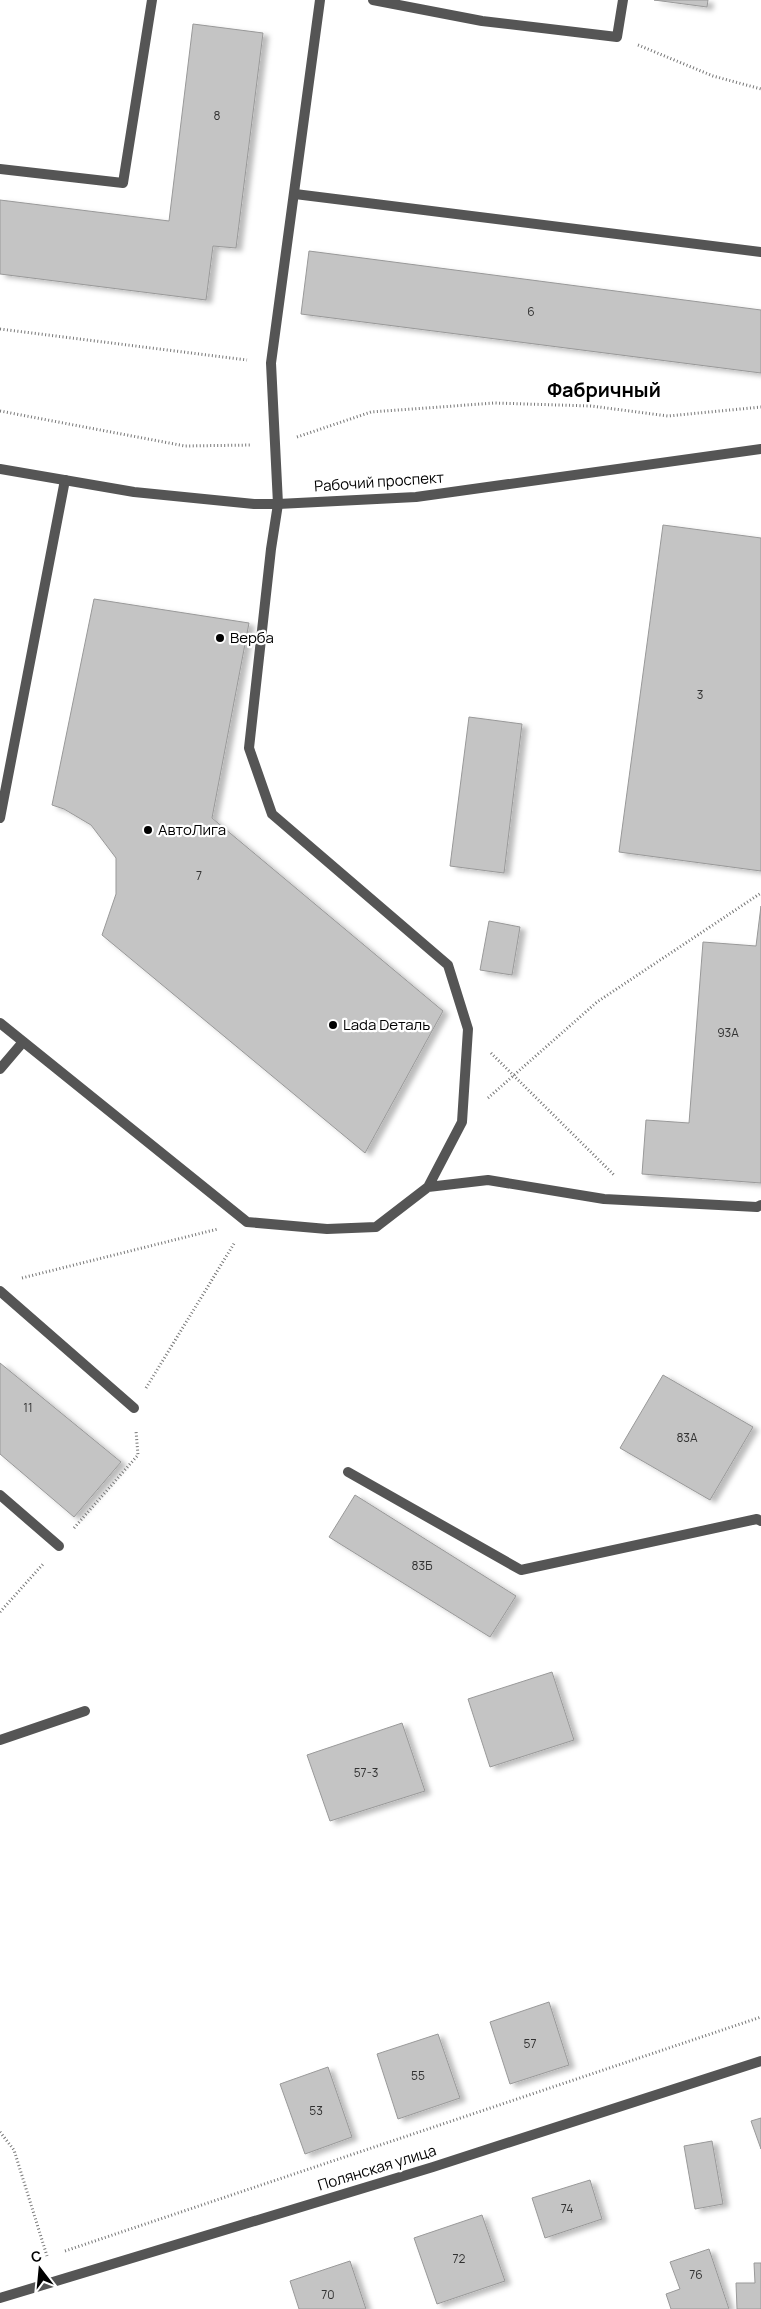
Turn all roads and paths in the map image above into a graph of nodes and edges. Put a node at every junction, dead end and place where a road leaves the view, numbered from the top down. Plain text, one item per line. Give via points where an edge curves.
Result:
1 (152, 0) edge
2 (320, 0) edge
3 (373, 0) edge
4 (623, 0) edge
5 (617, 37) junction
6 (761, 88) edge
7 (0, 169) edge
8 (295, 194) junction
9 (761, 252) edge
10 (0, 329) edge
11 (271, 363) junction
12 (761, 407) edge
13 (0, 411) edge
14 (275, 445) junction
15 (761, 449) edge
16 (0, 468) edge
17 (65, 480) junction
18 (278, 504) junction
19 (0, 818) edge
20 (761, 893) edge
21 (0, 1023) edge
22 (468, 1029) junction
23 (23, 1042) junction
24 (0, 1069) edge
25 (513, 1076) junction
26 (462, 1122) junction
27 (428, 1187) junction
28 (640, 1201) junction
29 (761, 1205) edge
30 (247, 1222) junction
31 (19, 1278) dead end
32 (0, 1291) edge
33 (134, 1408) junction
34 (348, 1472) dead end
35 (0, 1496) edge
36 (761, 1521) edge
37 (59, 1546) junction
38 (0, 1612) edge
39 (85, 1710) dead end
40 (0, 1740) edge
41 (761, 2017) edge
42 (761, 2061) edge
43 (0, 2132) edge
44 (47, 2256) junction
45 (38, 2260) dead end
46 (0, 2298) edge

1 - 7 street via 123,183
2 - 8 street
3 - 5 street via 482,21
4 - 5 street
5 - 6 path via 712,76
8 - 9 street
8 - 11 street
10 - 11 path
11 - 14 street
12 - 14 path via 668,416 591,406 494,403 371,412
13 - 14 path via 185,446
14 - 18 street
15 - 18 street, Рабочий проспект via 416,497
16 - 17 street, Рабочий проспект
17 - 18 street, Рабочий проспект via 134,492
17 - 19 street
18 - 22 street via 249,748 272,814 448,964
20 - 25 path via 597,1002
21 - 23 street
22 - 25 path
22 - 26 street
23 - 24 street
23 - 30 street
25 - 26 path
25 - 28 path
26 - 27 street
27 - 28 street via 488,1180 604,1199
27 - 30 street via 376,1227 327,1229
28 - 29 street
30 - 31 path
30 - 33 path
32 - 33 street
33 - 37 path via 138,1455
34 - 36 street via 521,1570 757,1519
35 - 37 street
37 - 38 path
39 - 40 street
41 - 44 path
42 - 46 street, Полянская улица via 433,2167
43 - 44 path via 14,2150
44 - 45 path

